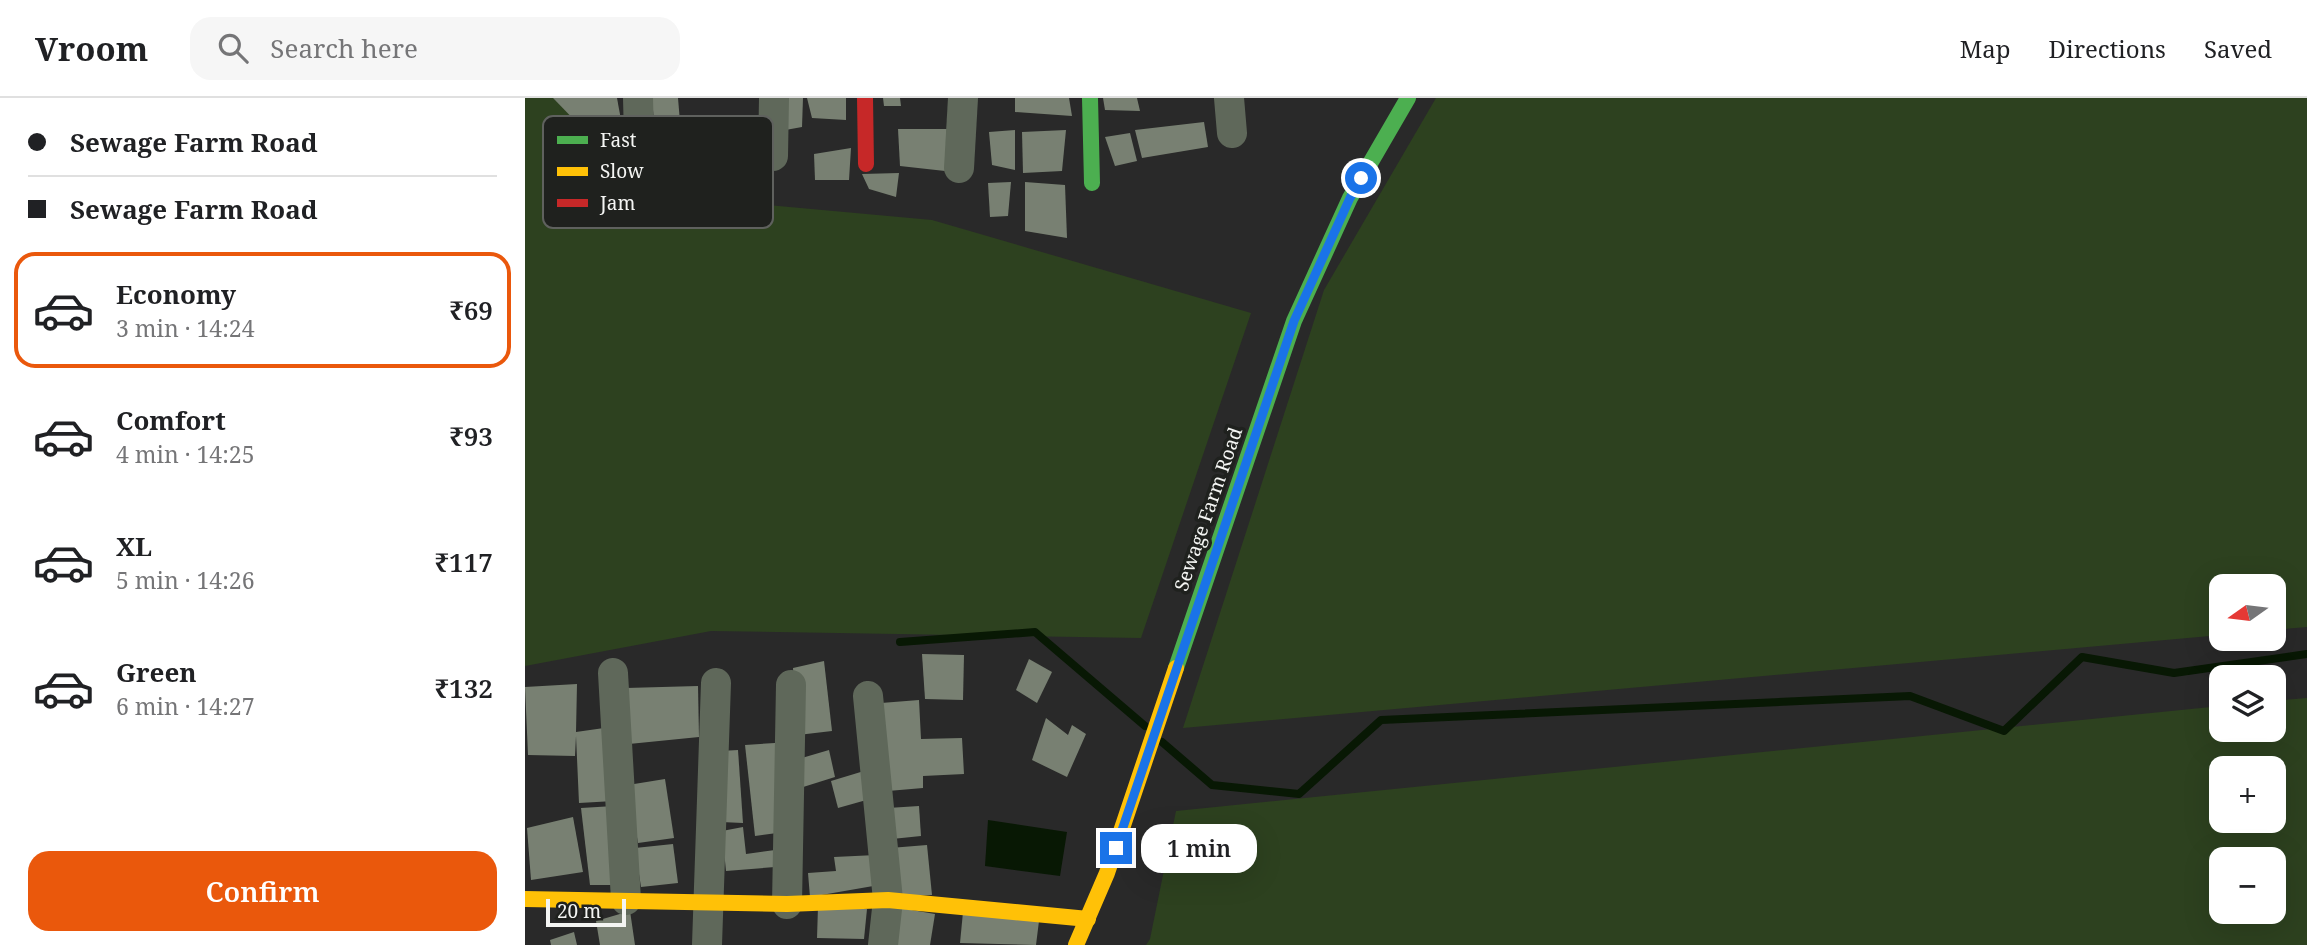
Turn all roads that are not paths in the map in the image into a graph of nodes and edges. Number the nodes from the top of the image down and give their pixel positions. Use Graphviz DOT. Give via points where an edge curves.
graph roads {
  1 [pos="638,98"];
  2 [pos="774,98"];
  3 [pos="865,98"];
  4 [pos="963,98"];
  5 [pos="1090,98"];
  6 [pos="1229,98"];
  7 [pos="1408,98"];
  8 [pos="638,116"];
  9 [pos="1232,133"];
  10 [pos="773,156"];
  11 [pos="866,164"];
  12 [pos="959,168"];
  13 [pos="1092,183"];
  14 [pos="613,673"];
  15 [pos="716,683"];
  16 [pos="791,685"];
  17 [pos="868,695"];
  18 [pos="525,899"];
  19 [pos="626,900"];
  20 [pos="708,901"];
  21 [pos="887,901"];
  22 [pos="787,904"];
  23 [pos="1088,919"];
  24 [pos="707,945"];
  25 [pos="883,945"];
  26 [pos="1076,945"];
  1 -- 8 [label="street"];
  2 -- 10 [label="street"];
  3 -- 11 [label="main road"];
  4 -- 12 [label="street"];
  5 -- 13 [label="main road"];
  6 -- 9 [label="street"];
  7 -- 23 [label="main road, Sewage Farm Road" via="1350,198 1294,321 1108,873"];
  14 -- 19 [label="street"];
  15 -- 20 [label="street"];
  16 -- 22 [label="street"];
  17 -- 21 [label="street"];
  18 -- 19 [label="main road"];
  19 -- 20 [label="main road"];
  20 -- 22 [label="main road"];
  20 -- 24 [label="street"];
  21 -- 22 [label="main road"];
  21 -- 23 [label="main road"];
  21 -- 25 [label="street"];
  23 -- 26 [label="main road, Sewage Farm Road"];
}
